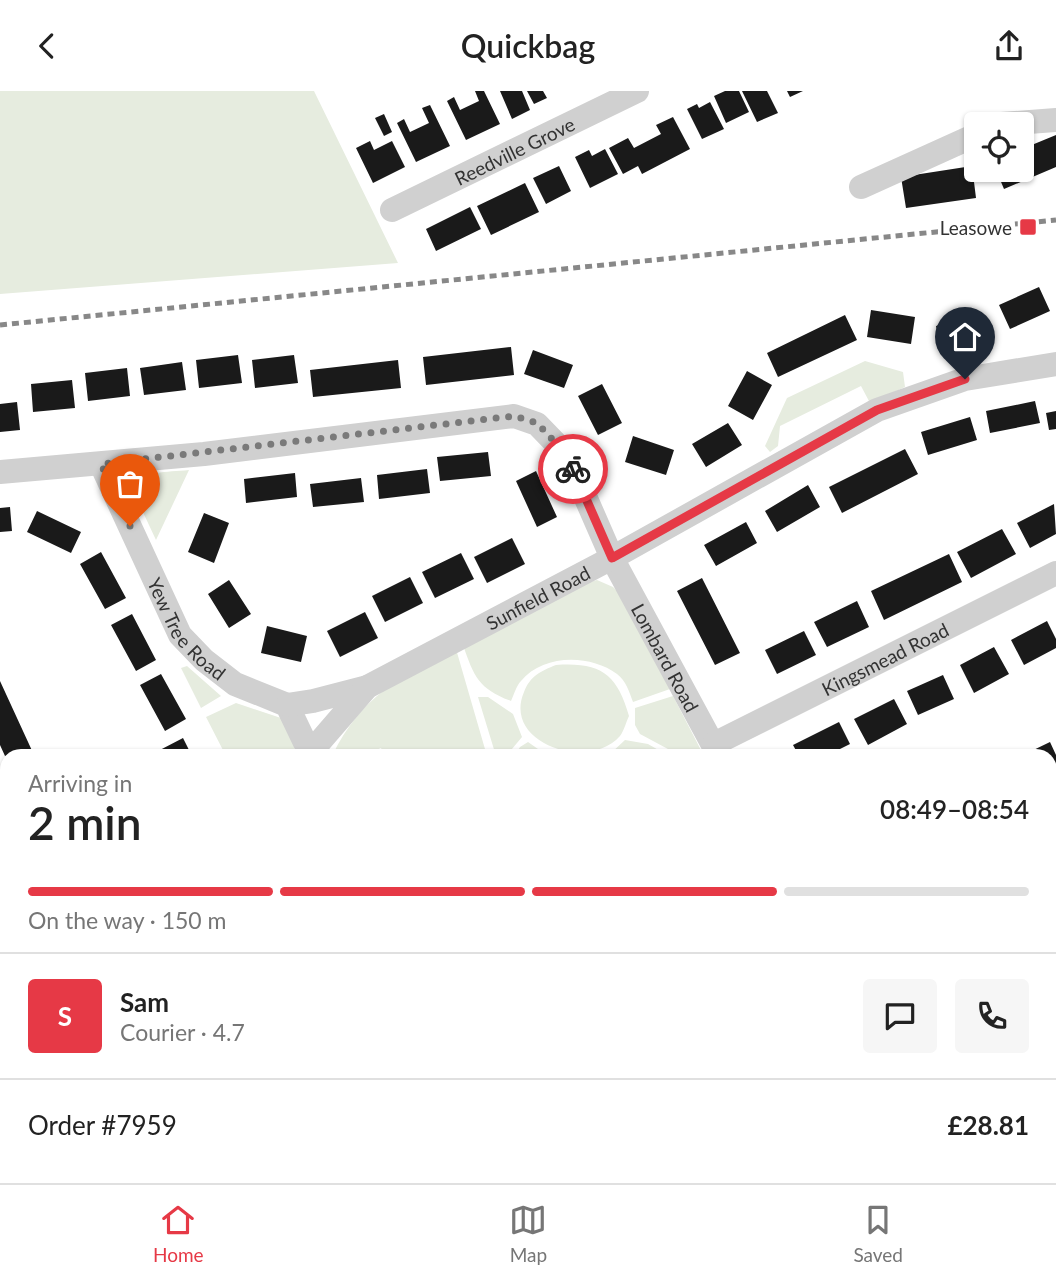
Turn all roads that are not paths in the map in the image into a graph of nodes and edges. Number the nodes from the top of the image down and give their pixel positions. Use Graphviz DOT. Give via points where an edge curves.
graph roads {
  1 [pos="637,91"];
  2 [pos="1056,120"];
  3 [pos="1034,122"];
  4 [pos="964,140"];
  5 [pos="861,187"];
  6 [pos="392,210"];
  7 [pos="1056,365"];
  8 [pos="101,464"];
  9 [pos="0,472"];
  10 [pos="612,558"];
  11 [pos="1056,573"];
  12 [pos="367,687"];
  13 [pos="287,705"];
  14 [pos="307,749"];
  15 [pos="315,749"];
  16 [pos="715,749"];
  17 [pos="718,749"];
  1 -- 6 [label="street, Reedville Grove"];
  2 -- 3 [label="street"];
  4 -- 5 [label="street"];
  7 -- 10 [label="street, Sunfield Road" via="965,379 877,410"];
  8 -- 9 [label="street, Lombard Road"];
  8 -- 10 [label="street, Lombard Road" via="514,416 537,423 567,455"];
  8 -- 13 [label="street, Yew Tree Road" via="180,635 235,684"];
  10 -- 12 [label="street, Sunfield Road"];
  10 -- 16 [label="street, Lombard Road"];
  11 -- 17 [label="street, Kingsmead Road"];
  12 -- 13 [label="street"];
  12 -- 15 [label="street, Sunfield Road"];
  13 -- 14 [label="street"];
}
